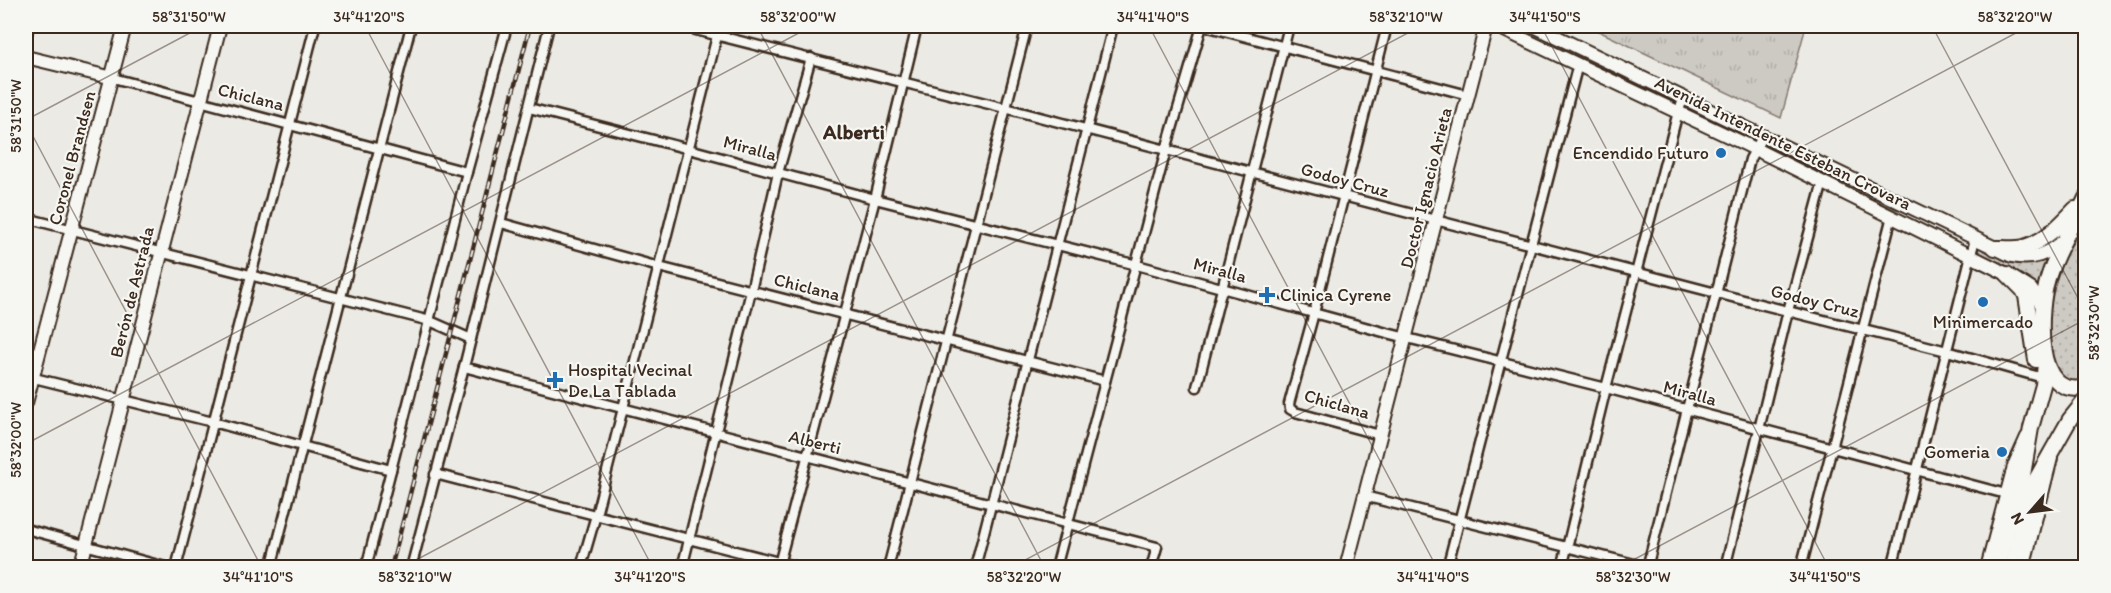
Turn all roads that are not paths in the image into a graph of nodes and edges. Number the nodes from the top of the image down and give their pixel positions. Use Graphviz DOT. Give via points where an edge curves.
graph roads {
  1 [pos="29,26"];
  2 [pos="125,26"];
  3 [pos="220,26"];
  4 [pos="315,26"];
  5 [pos="411,26"];
  6 [pos="507,26"];
  7 [pos="549,26"];
  8 [pos="680,26"];
  9 [pos="918,26"];
  10 [pos="1026,26"];
  11 [pos="1113,26"];
  12 [pos="1204,26"];
  13 [pos="1289,26"];
  14 [pos="1387,26"];
  15 [pos="1486,26"];
  16 [pos="1496,26"];
  17 [pos="1534,26"];
  18 [pos="717,36"];
  19 [pos="26,37"];
  20 [pos="1284,47"];
  21 [pos="26,57"];
  22 [pos="811,58"];
  23 [pos="1578,64"];
  24 [pos="1375,71"];
  25 [pos="112,78"];
  26 [pos="903,82"];
  27 [pos="1468,95"];
  28 [pos="1684,98"];
  29 [pos="200,102"];
  30 [pos="529,108"];
  31 [pos="1005,108"];
  32 [pos="1678,112"];
  33 [pos="289,125"];
  34 [pos="1087,129"];
  35 [pos="1762,135"];
  36 [pos="378,148"];
  37 [pos="1754,148"];
  38 [pos="689,149"];
  39 [pos="1166,150"];
  40 [pos="467,172"];
  41 [pos="778,173"];
  42 [pos="1253,173"];
  43 [pos="1823,182"];
  44 [pos="1344,196"];
  45 [pos="2085,198"];
  46 [pos="875,199"];
  47 [pos="1892,216"];
  48 [pos="26,218"];
  49 [pos="1436,220"];
  50 [pos="501,224"];
  51 [pos="976,224"];
  52 [pos="2073,227"];
  53 [pos="71,230"];
  54 [pos="1976,239"];
  55 [pos="1057,244"];
  56 [pos="1530,245"];
  57 [pos="1995,248"];
  58 [pos="160,253"];
  59 [pos="1972,257"];
  60 [pos="1137,265"];
  61 [pos="659,267"];
  62 [pos="1636,272"];
  63 [pos="2007,274"];
  64 [pos="251,276"];
  65 [pos="1222,288"];
  66 [pos="751,291"];
  67 [pos="1716,293"];
  68 [pos="340,299"];
  69 [pos="2043,307"];
  70 [pos="1788,311"];
  71 [pos="1314,313"];
  72 [pos="845,315"];
  73 [pos="430,321"];
  74 [pos="1862,329"];
  75 [pos="1407,338"];
  76 [pos="471,339"];
  77 [pos="947,341"];
  78 [pos="1947,351"];
  79 [pos="1499,361"];
  80 [pos="1027,362"];
  81 [pos="2045,363"];
  82 [pos="464,367"];
  83 [pos="2036,376"];
  84 [pos="29,377"];
  85 [pos="1105,381"];
  86 [pos="1197,387"];
  87 [pos="2085,387"];
  88 [pos="1606,388"];
  89 [pos="2085,399"];
  90 [pos="124,401"];
  91 [pos="26,403"];
  92 [pos="623,408"];
  93 [pos="1688,410"];
  94 [pos="213,422"];
  95 [pos="2032,424"];
  96 [pos="1759,429"];
  97 [pos="715,433"];
  98 [pos="1380,435"];
  99 [pos="302,445"];
  100 [pos="2054,446"];
  101 [pos="1832,447"];
  102 [pos="807,457"];
  103 [pos="391,470"];
  104 [pos="1916,470"];
  105 [pos="435,474"];
  106 [pos="910,483"];
  107 [pos="2006,494"];
  108 [pos="1364,496"];
  109 [pos="991,504"];
  110 [pos="596,515"];
  111 [pos="1459,519"];
  112 [pos="1068,524"];
  113 [pos="26,529"];
  114 [pos="688,540"];
  115 [pos="86,545"];
  116 [pos="1568,546"];
  117 [pos="583,560"];
  118 [pos="779,565"];
  119 [pos="80,567"];
  120 [pos="169,567"];
  121 [pos="176,567"];
  122 [pos="271,567"];
  123 [pos="366,567"];
  124 [pos="411,567"];
  125 [pos="682,567"];
  126 [pos="802,567"];
  127 [pos="888,567"];
  128 [pos="975,567"];
  129 [pos="1056,567"];
  130 [pos="1151,567"];
  131 [pos="1346,567"];
  132 [pos="1447,567"];
  133 [pos="1562,567"];
  134 [pos="1648,567"];
  135 [pos="1725,567"];
  136 [pos="1802,567"];
  137 [pos="1892,567"];
  138 [pos="1987,567"];
  139 [pos="1998,567"];
  140 [pos="2012,567"];
  141 [pos="2023,567"];
  1 -- 19 [label="street"];
  2 -- 25 [label="street, Coronel Brandsen"];
  3 -- 29 [label="street, Berón de Astrada"];
  4 -- 33 [label="street"];
  5 -- 36 [label="street"];
  6 -- 40 [label="street"];
  7 -- 30 [label="street"];
  8 -- 18 [label="street, Godoy Cruz"];
  9 -- 26 [label="street"];
  10 -- 31 [label="street"];
  11 -- 34 [label="street"];
  12 -- 20 [label="street"];
  12 -- 39 [label="street"];
  13 -- 20 [label="street"];
  14 -- 24 [label="street"];
  15 -- 27 [label="street, Doctor Ignacio Arieta"];
  16 -- 23 [label="street, Avenida Intendente Esteban Crovara"];
  17 -- 28 [label="street, Avenida Intendente Esteban Crovara"];
  18 -- 22 [label="street, Godoy Cruz"];
  18 -- 38 [label="street"];
  20 -- 24 [label="street"];
  20 -- 42 [label="street"];
  21 -- 25 [label="street, Chiclana"];
  22 -- 26 [label="street, Godoy Cruz"];
  22 -- 41 [label="street"];
  23 -- 32 [label="street, Avenida Intendente Esteban Crovara"];
  23 -- 56 [label="street"];
  24 -- 27 [label="street"];
  24 -- 44 [label="street"];
  25 -- 29 [label="street, Chiclana"];
  25 -- 53 [label="street, Coronel Brandsen"];
  26 -- 31 [label="street, Godoy Cruz"];
  26 -- 46 [label="street"];
  27 -- 49 [label="street, Doctor Ignacio Arieta"];
  28 -- 32 [label="street"];
  28 -- 35 [label="street, Avenida Intendente Esteban Crovara"];
  29 -- 33 [label="street, Chiclana"];
  29 -- 58 [label="street, Berón de Astrada"];
  30 -- 38 [label="street, Miralla"];
  30 -- 50 [label="street"];
  31 -- 34 [label="street, Godoy Cruz"];
  31 -- 51 [label="street"];
  32 -- 37 [label="street, Avenida Intendente Esteban Crovara"];
  32 -- 62 [label="street"];
  33 -- 36 [label="street, Chiclana"];
  33 -- 64 [label="street"];
  34 -- 39 [label="street, Godoy Cruz"];
  34 -- 55 [label="street"];
  35 -- 37 [label="street"];
  35 -- 54 [label="street, Avenida Intendente Esteban Crovara"];
  36 -- 40 [label="street, Chiclana"];
  36 -- 68 [label="street"];
  37 -- 43 [label="street, Avenida Intendente Esteban Crovara"];
  37 -- 67 [label="street"];
  38 -- 41 [label="street, Miralla"];
  38 -- 61 [label="street"];
  39 -- 42 [label="street, Godoy Cruz"];
  39 -- 60 [label="street"];
  40 -- 73 [label="street"];
  41 -- 46 [label="street, Miralla"];
  41 -- 66 [label="street"];
  42 -- 44 [label="street, Godoy Cruz"];
  42 -- 65 [label="street"];
  43 -- 47 [label="street, Avenida Intendente Esteban Crovara"];
  43 -- 70 [label="street"];
  44 -- 49 [label="street, Godoy Cruz"];
  44 -- 71 [label="street"];
  45 -- 52 [label="main road"];
  46 -- 51 [label="street, Miralla"];
  46 -- 72 [label="street"];
  47 -- 59 [label="street, Avenida Intendente Esteban Crovara"];
  47 -- 74 [label="street"];
  48 -- 53 [label="street"];
  49 -- 56 [label="street, Godoy Cruz"];
  49 -- 75 [label="street, Doctor Ignacio Arieta"];
  50 -- 61 [label="street, Chiclana"];
  50 -- 76 [label="street"];
  51 -- 55 [label="street, Miralla"];
  51 -- 77 [label="street"];
  52 -- 57 [label="main road" via="2024,247"];
  52 -- 57 [label="street, Avenida Intendente Esteban Crovara" via="2048,251 2029,259"];
  52 -- 69 [label="main road" via="2048,280"];
  53 -- 58 [label="street"];
  53 -- 84 [label="street, Coronel Brandsen"];
  54 -- 57 [label="street, Avenida Intendente Esteban Crovara"];
  54 -- 59 [label="street"];
  55 -- 60 [label="street, Miralla"];
  55 -- 80 [label="street"];
  56 -- 62 [label="street, Godoy Cruz"];
  56 -- 79 [label="street"];
  58 -- 64 [label="street"];
  58 -- 90 [label="street, Berón de Astrada"];
  59 -- 63 [label="street, Avenida Intendente Esteban Crovara"];
  59 -- 78 [label="street"];
  60 -- 65 [label="street, Miralla"];
  60 -- 85 [label="street"];
  61 -- 66 [label="street, Chiclana"];
  61 -- 92 [label="street"];
  62 -- 67 [label="street, Godoy Cruz"];
  62 -- 88 [label="street"];
  63 -- 69 [label="street, Avenida Intendente Esteban Crovara" via="2031,289"];
  63 -- 83 [label="main road" via="2026,296"];
  64 -- 68 [label="street"];
  64 -- 94 [label="street"];
  65 -- 71 [label="street, Miralla"];
  65 -- 86 [label="street"];
  66 -- 72 [label="street, Chiclana"];
  66 -- 97 [label="street"];
  67 -- 70 [label="street, Godoy Cruz"];
  67 -- 93 [label="street"];
  68 -- 73 [label="street"];
  68 -- 99 [label="street"];
  69 -- 81 [label="main road"];
  70 -- 74 [label="street, Godoy Cruz"];
  70 -- 96 [label="street"];
  71 -- 75 [label="street, Miralla"];
  71 -- 98 [label="street, Chiclana" via="1290,409"];
  72 -- 77 [label="street, Chiclana"];
  72 -- 102 [label="street"];
  73 -- 76 [label="street"];
  73 -- 103 [label="street"];
  74 -- 78 [label="street, Godoy Cruz"];
  74 -- 101 [label="street"];
  75 -- 79 [label="street, Miralla"];
  75 -- 98 [label="street, Doctor Ignacio Arieta"];
  76 -- 82 [label="street"];
  77 -- 80 [label="street, Chiclana"];
  77 -- 106 [label="street"];
  78 -- 83 [label="street, Godoy Cruz"];
  78 -- 104 [label="street"];
  79 -- 88 [label="street, Miralla"];
  79 -- 111 [label="street"];
  80 -- 85 [label="street, Chiclana"];
  80 -- 109 [label="street"];
  81 -- 87 [label="main road" via="2063,387"];
  81 -- 95 [label="main road"];
  82 -- 92 [label="street, Alberti"];
  82 -- 105 [label="street"];
  83 -- 95 [label="main road"];
  84 -- 90 [label="street"];
  84 -- 91 [label="street, Coronel Brandsen"];
  85 -- 112 [label="street"];
  88 -- 93 [label="street, Miralla"];
  88 -- 116 [label="street"];
  89 -- 100 [label="main road"];
  90 -- 94 [label="street"];
  90 -- 115 [label="street, Berón de Astrada"];
  92 -- 97 [label="street, Alberti"];
  92 -- 110 [label="street"];
  93 -- 96 [label="street, Miralla"];
  93 -- 134 [label="street"];
  94 -- 99 [label="street"];
  94 -- 121 [label="street"];
  95 -- 107 [label="street"];
  95 -- 139 [label="main road" via="2023,475"];
  96 -- 101 [label="street, Miralla"];
  96 -- 135 [label="street"];
  97 -- 102 [label="street, Alberti"];
  97 -- 114 [label="street"];
  98 -- 108 [label="street, Doctor Ignacio Arieta"];
  99 -- 103 [label="street"];
  99 -- 122 [label="street"];
  100 -- 140 [label="main road" via="2035,481"];
  100 -- 141 [label="street"];
  101 -- 104 [label="street, Miralla"];
  101 -- 136 [label="street"];
  102 -- 106 [label="street, Alberti"];
  102 -- 118 [label="street"];
  103 -- 123 [label="street"];
  104 -- 107 [label="street, Miralla"];
  104 -- 137 [label="street"];
  105 -- 110 [label="street"];
  105 -- 124 [label="street"];
  106 -- 109 [label="street, Alberti"];
  106 -- 127 [label="street"];
  107 -- 138 [label="street"];
  108 -- 111 [label="street"];
  108 -- 131 [label="street, Doctor Ignacio Arieta"];
  109 -- 112 [label="street, Alberti"];
  109 -- 128 [label="street"];
  110 -- 114 [label="street"];
  110 -- 117 [label="street"];
  111 -- 116 [label="street"];
  111 -- 132 [label="street"];
  112 -- 129 [label="street"];
  112 -- 130 [label="street, Alberti" via="1157,547"];
  113 -- 115 [label="street"];
  114 -- 118 [label="street"];
  114 -- 125 [label="street"];
  115 -- 119 [label="street, Berón de Astrada"];
  115 -- 120 [label="street"];
  116 -- 133 [label="street"];
  116 -- 134 [label="street"];
  118 -- 126 [label="street"];
}
